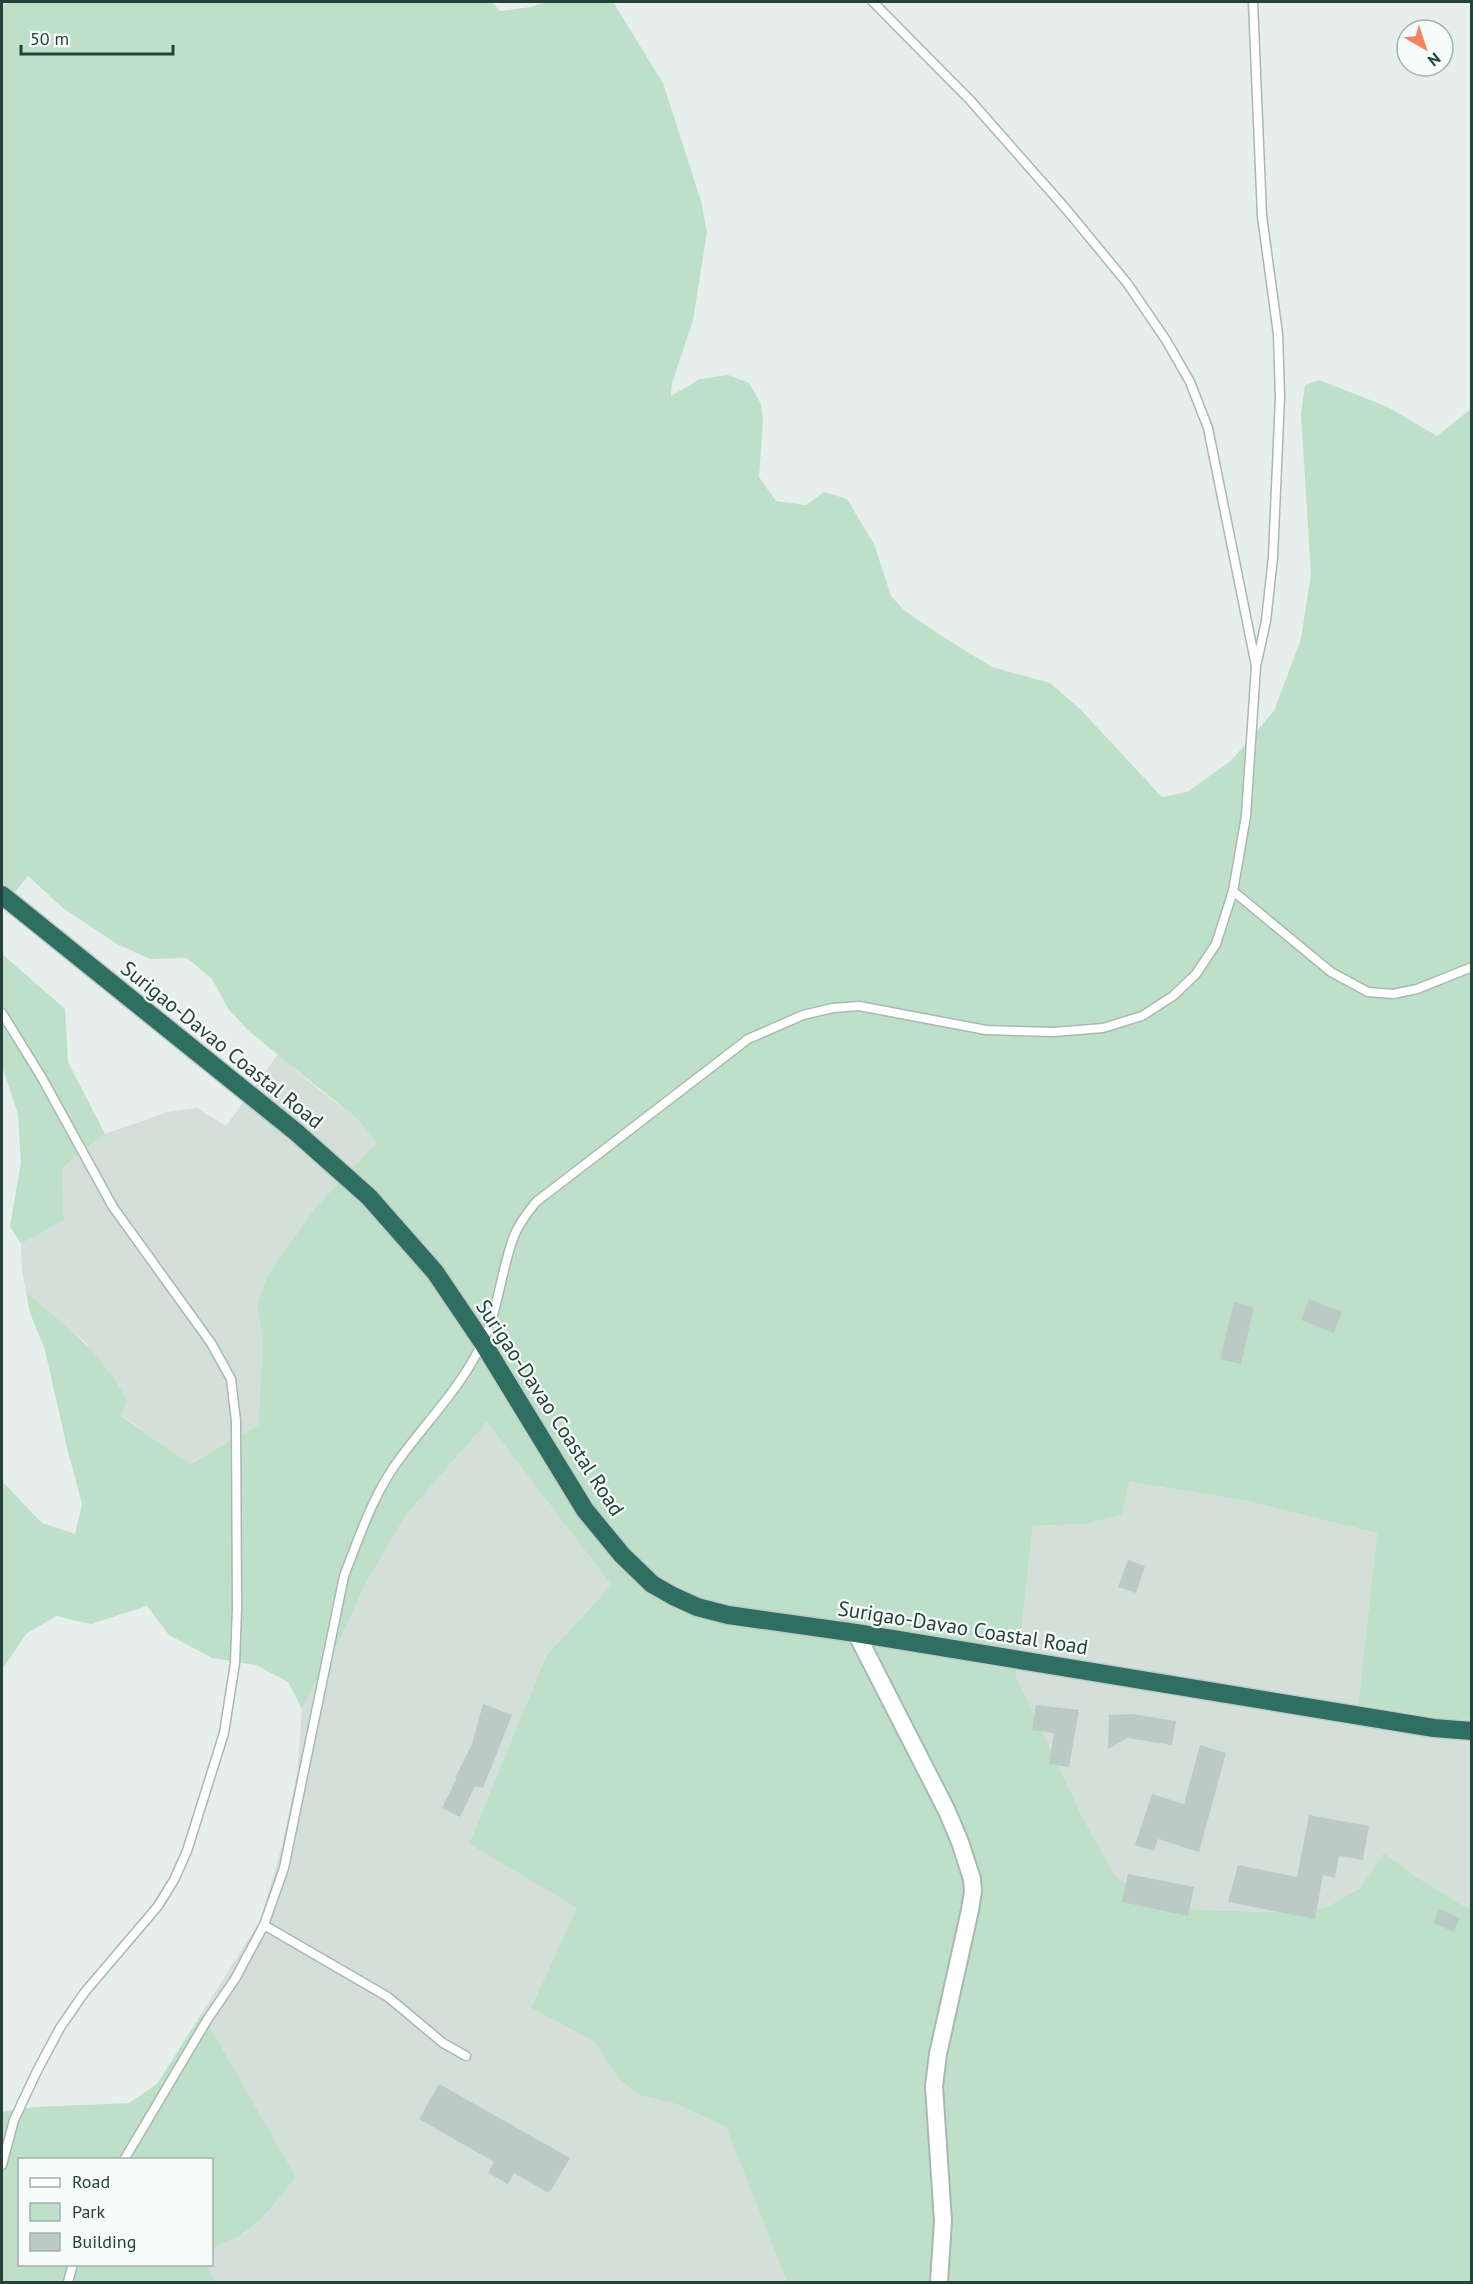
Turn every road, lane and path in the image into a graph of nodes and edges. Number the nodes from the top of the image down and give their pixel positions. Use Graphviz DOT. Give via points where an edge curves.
graph roads {
  1 [pos="873,2"];
  2 [pos="1253,2"];
  3 [pos="1256,666"];
  4 [pos="1233,891"];
  5 [pos="2,895"];
  6 [pos="1472,967"];
  7 [pos="2,1013"];
  8 [pos="483,1343"];
  9 [pos="856,1633"];
  10 [pos="1472,1731"];
  11 [pos="264,1925"];
  12 [pos="466,2056"];
  13 [pos="125,2158"];
  14 [pos="2,2165"];
  15 [pos="73,2266"];
  16 [pos="68,2283"];
  17 [pos="939,2283"];
  1 -- 3 [label="lane" via="970,100 1066,209 1127,283 1166,340 1208,429"];
  2 -- 3 [label="lane" via="1262,216 1278,334 1280,397 1273,557"];
  3 -- 4 [label="lane" via="1246,816"];
  4 -- 6 [label="lane" via="1331,972 1368,992 1393,994 1417,989"];
  4 -- 8 [label="lane" via="1216,944 1196,974 1173,996 1142,1016 1103,1028 1054,1032 986,1030 860,1006 803,1015 748,1039 537,1202 514,1236 494,1317"];
  5 -- 8 [label="highway, Surigao-Davao Coastal Road" via="296,1132 369,1197 435,1272"];
  7 -- 14 [label="lane" via="113,1207 211,1343 231,1379 236,1421 237,1608 236,1663 224,1733 187,1851 158,1906 84,1993 60,2028 14,2120"];
  8 -- 9 [label="highway, Surigao-Davao Coastal Road" via="585,1510 652,1584 697,1607 728,1615"];
  8 -- 11 [label="lane" via="445,1403 400,1458 364,1524 344,1576 284,1868"];
  9 -- 10 [label="highway, Surigao-Davao Coastal Road" via="1434,1728"];
  9 -- 17 [label="street" via="947,1811 972,1879 970,1910 934,2086 943,2221"];
  11 -- 12 [label="lane" via="388,1997 443,2043"];
  11 -- 13 [label="lane"];
  15 -- 16 [label="lane"];
}
